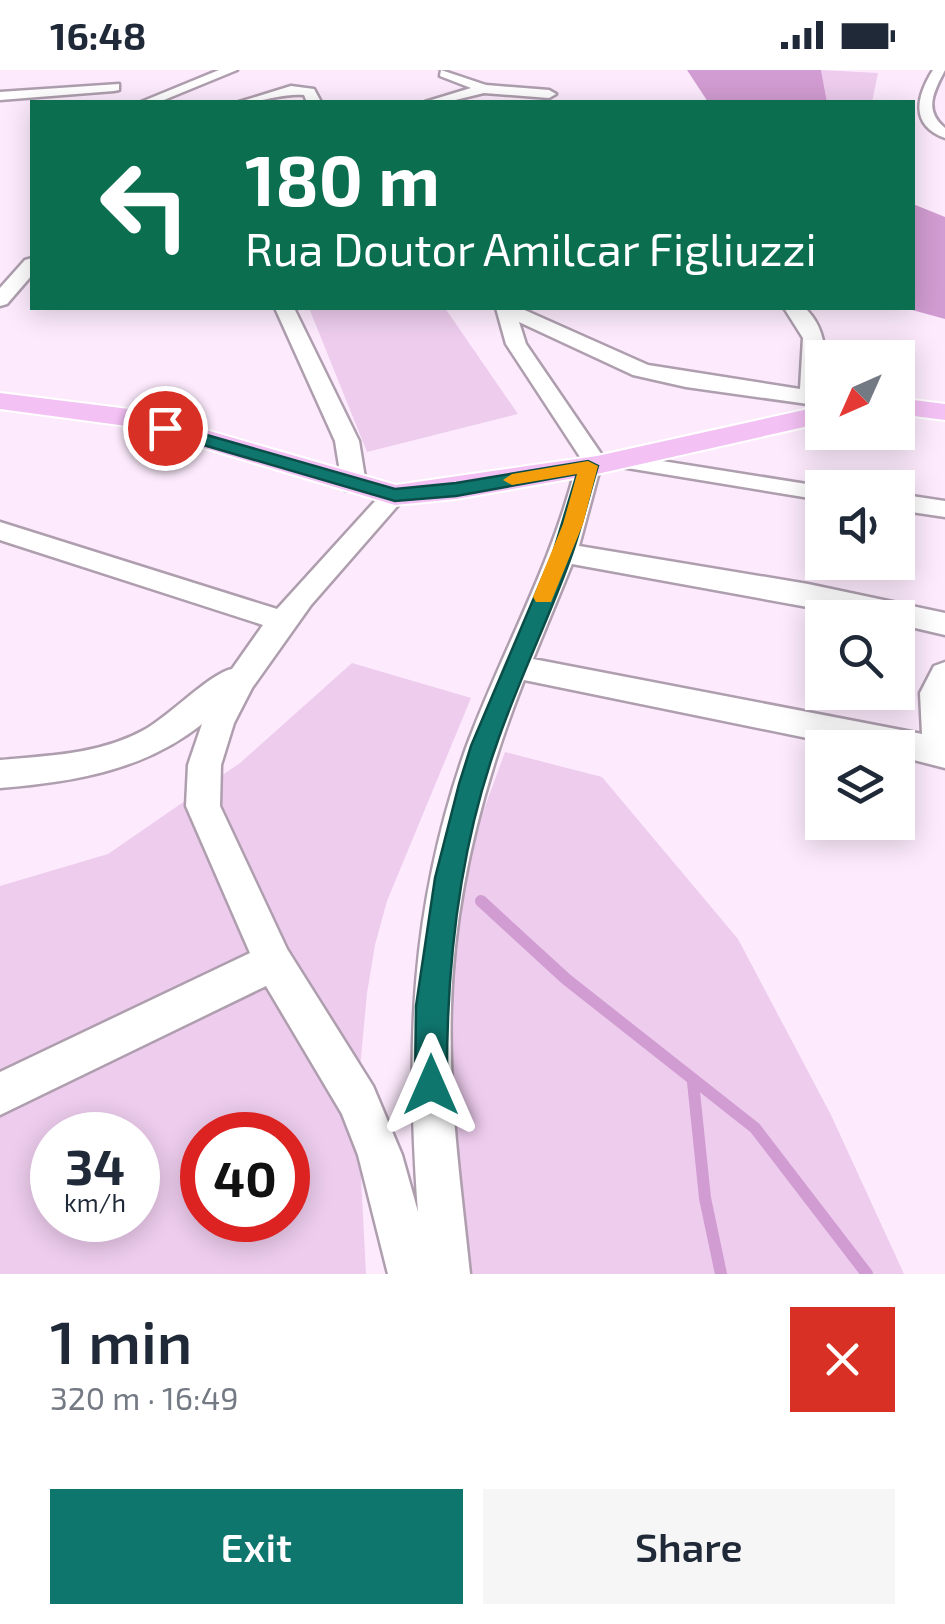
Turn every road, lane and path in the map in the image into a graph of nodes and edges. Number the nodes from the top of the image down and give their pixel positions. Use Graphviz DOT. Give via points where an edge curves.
graph roads {
  1 [pos="116,70"];
  2 [pos="231,70"];
  3 [pos="544,70"];
  4 [pos="938,70"];
  5 [pos="444,73"];
  6 [pos="114,86"];
  7 [pos="484,89"];
  8 [pos="550,92"];
  9 [pos="0,96"];
  10 [pos="110,100"];
  11 [pos="153,100"];
  12 [pos="254,100"];
  13 [pos="313,100"];
  14 [pos="440,100"];
  15 [pos="915,129"];
  16 [pos="942,130"];
  17 [pos="30,266"];
  18 [pos="0,302"];
  19 [pos="30,302"];
  20 [pos="285,310"];
  21 [pos="797,310"];
  22 [pos="507,318"];
  23 [pos="815,340"];
  24 [pos="805,401"];
  25 [pos="0,402"];
  26 [pos="805,408"];
  27 [pos="915,408"];
  28 [pos="945,412"];
  29 [pos="601,464"];
  30 [pos="354,484"];
  31 [pos="805,490"];
  32 [pos="395,495"];
  33 [pos="915,505"];
  34 [pos="945,509"];
  35 [pos="0,532"];
  36 [pos="563,553"];
  37 [pos="945,624"];
  38 [pos="276,629"];
  39 [pos="516,666"];
  40 [pos="945,674"];
  41 [pos="944,752"];
  42 [pos="0,774"];
  43 [pos="272,962"];
  44 [pos="0,1094"];
  45 [pos="412,1274"];
  46 [pos="446,1274"];
  1 -- 6 [label="street"];
  2 -- 11 [label="street"];
  3 -- 8 [label="street"];
  4 -- 16 [label="street" via="922,103 927,121"];
  5 -- 7 [label="street"];
  6 -- 9 [label="street"];
  6 -- 10 [label="street"];
  7 -- 8 [label="street"];
  7 -- 14 [label="street"];
  12 -- 13 [label="street" via="298,89"];
  15 -- 16 [label="street"];
  17 -- 18 [label="street"];
  18 -- 19 [label="street"];
  20 -- 30 [label="street" via="347,442"];
  21 -- 23 [label="street"];
  22 -- 24 [label="street" via="642,370"];
  22 -- 29 [label="street"];
  25 -- 30 [label="main road" via="137,420"];
  26 -- 29 [label="main road"];
  27 -- 28 [label="main road"];
  29 -- 31 [label="street"];
  29 -- 32 [label="main road"];
  29 -- 36 [label="street"];
  30 -- 32 [label="main road"];
  32 -- 38 [label="street"];
  33 -- 34 [label="street"];
  35 -- 38 [label="street"];
  36 -- 37 [label="street"];
  36 -- 39 [label="street"];
  38 -- 42 [label="street" via="192,715 148,744 70,770"];
  38 -- 43 [label="street" via="221,715 200,780 203,806"];
  39 -- 41 [label="street"];
  39 -- 46 [label="street" via="472,784 449,878 431,1006"];
  40 -- 41 [label="street" via="932,705"];
  43 -- 44 [label="street"];
  43 -- 45 [label="street" via="358,1101"];
}
